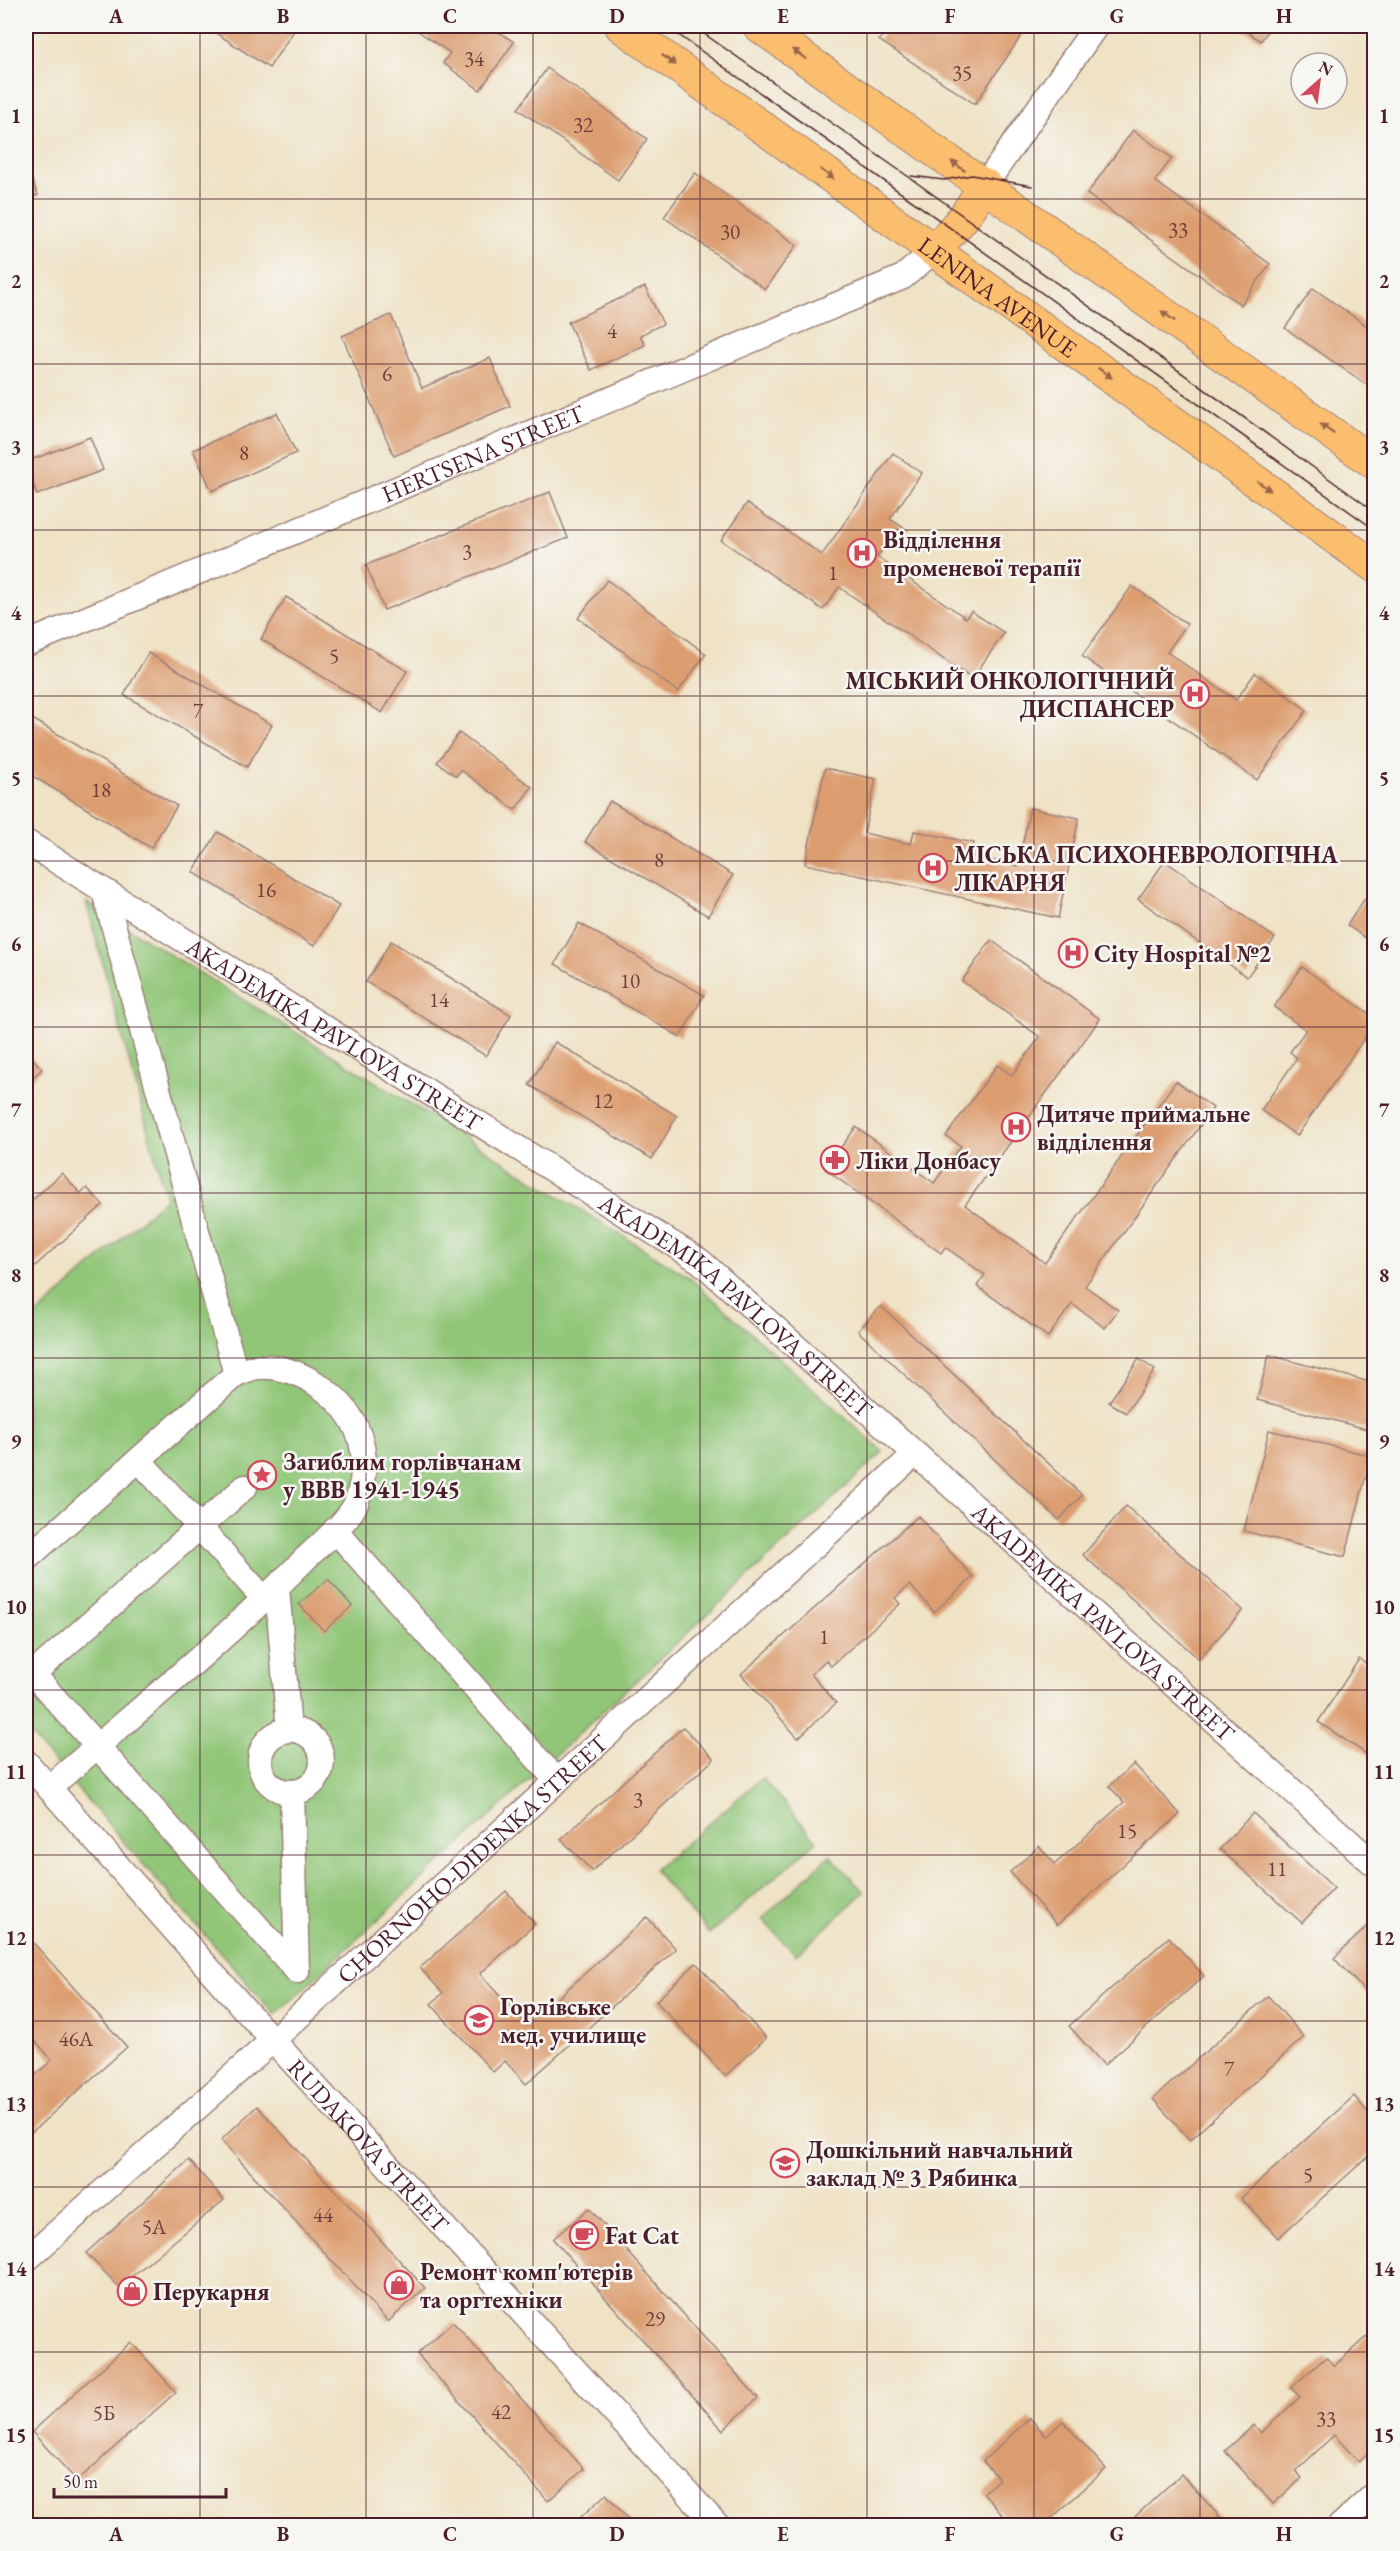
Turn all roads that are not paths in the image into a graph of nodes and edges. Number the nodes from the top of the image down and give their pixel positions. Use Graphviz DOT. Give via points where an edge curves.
graph roads {
  1 [pos="621,26"];
  2 [pos="759,26"];
  3 [pos="1096,26"];
  4 [pos="986,185"];
  5 [pos="934,251"];
  6 [pos="1374,464"];
  7 [pos="1374,566"];
  8 [pos="26,644"];
  9 [pos="26,842"];
  10 [pos="104,891"];
  11 [pos="236,1374"];
  12 [pos="915,1454"];
  13 [pos="139,1460"];
  14 [pos="244,1487"];
  15 [pos="200,1527"];
  16 [pos="335,1530"];
  17 [pos="26,1559"];
  18 [pos="271,1594"];
  19 [pos="29,1670"];
  20 [pos="289,1730"];
  21 [pos="97,1746"];
  22 [pos="26,1762"];
  23 [pos="556,1781"];
  24 [pos="49,1788"];
  25 [pos="292,1792"];
  26 [pos="1374,1864"];
  27 [pos="273,2040"];
  28 [pos="26,2260"];
  29 [pos="1374,2495"];
  30 [pos="718,2526"];
  31 [pos="1340,2526"];
  1 -- 5 [label="main road, LENINA AVENUE, one-way"];
  4 -- 2 [label="main road, one-way"];
  3 -- 4 [label="street"];
  4 -- 5 [label="main road"];
  6 -- 4 [label="main road, one-way"];
  5 -- 7 [label="main road, LENINA AVENUE, one-way"];
  5 -- 8 [label="street, HERTSENA STREET" via="903,277"];
  9 -- 10 [label="street, AKADEMIKA PAVLOVA STREET"];
  10 -- 11 [label="street"];
  10 -- 12 [label="street, AKADEMIKA PAVLOVA STREET" via="700,1261"];
  11 -- 13 [label="street"];
  11 -- 16 [label="street" via="257,1367 282,1369 310,1379 349,1411 360,1434 365,1459 356,1506"];
  12 -- 23 [label="street, CHORNOHO-DIDENKA STREET"];
  12 -- 26 [label="street, AKADEMIKA PAVLOVA STREET"];
  13 -- 15 [label="street"];
  13 -- 17 [label="street"];
  14 -- 15 [label="street"];
  15 -- 18 [label="street"];
  15 -- 19 [label="street"];
  16 -- 18 [label="street"];
  16 -- 23 [label="street"];
  18 -- 20 [label="street"];
  18 -- 21 [label="street"];
  19 -- 21 [label="street"];
  20 -- 25 [label="street" via="269,1739 261,1756 267,1779 277,1788"];
  20 -- 25 [label="street" via="310,1736 322,1759 315,1781"];
  21 -- 24 [label="street"];
  21 -- 25 [label="street" via="297,1971"];
  22 -- 24 [label="street, RUDAKOVA STREET"];
  23 -- 27 [label="street, CHORNOHO-DIDENKA STREET"];
  24 -- 27 [label="street, RUDAKOVA STREET"];
  27 -- 28 [label="street, CHORNOHO-DIDENKA STREET"];
  27 -- 30 [label="street, RUDAKOVA STREET"];
  29 -- 31 [label="street"];
}
